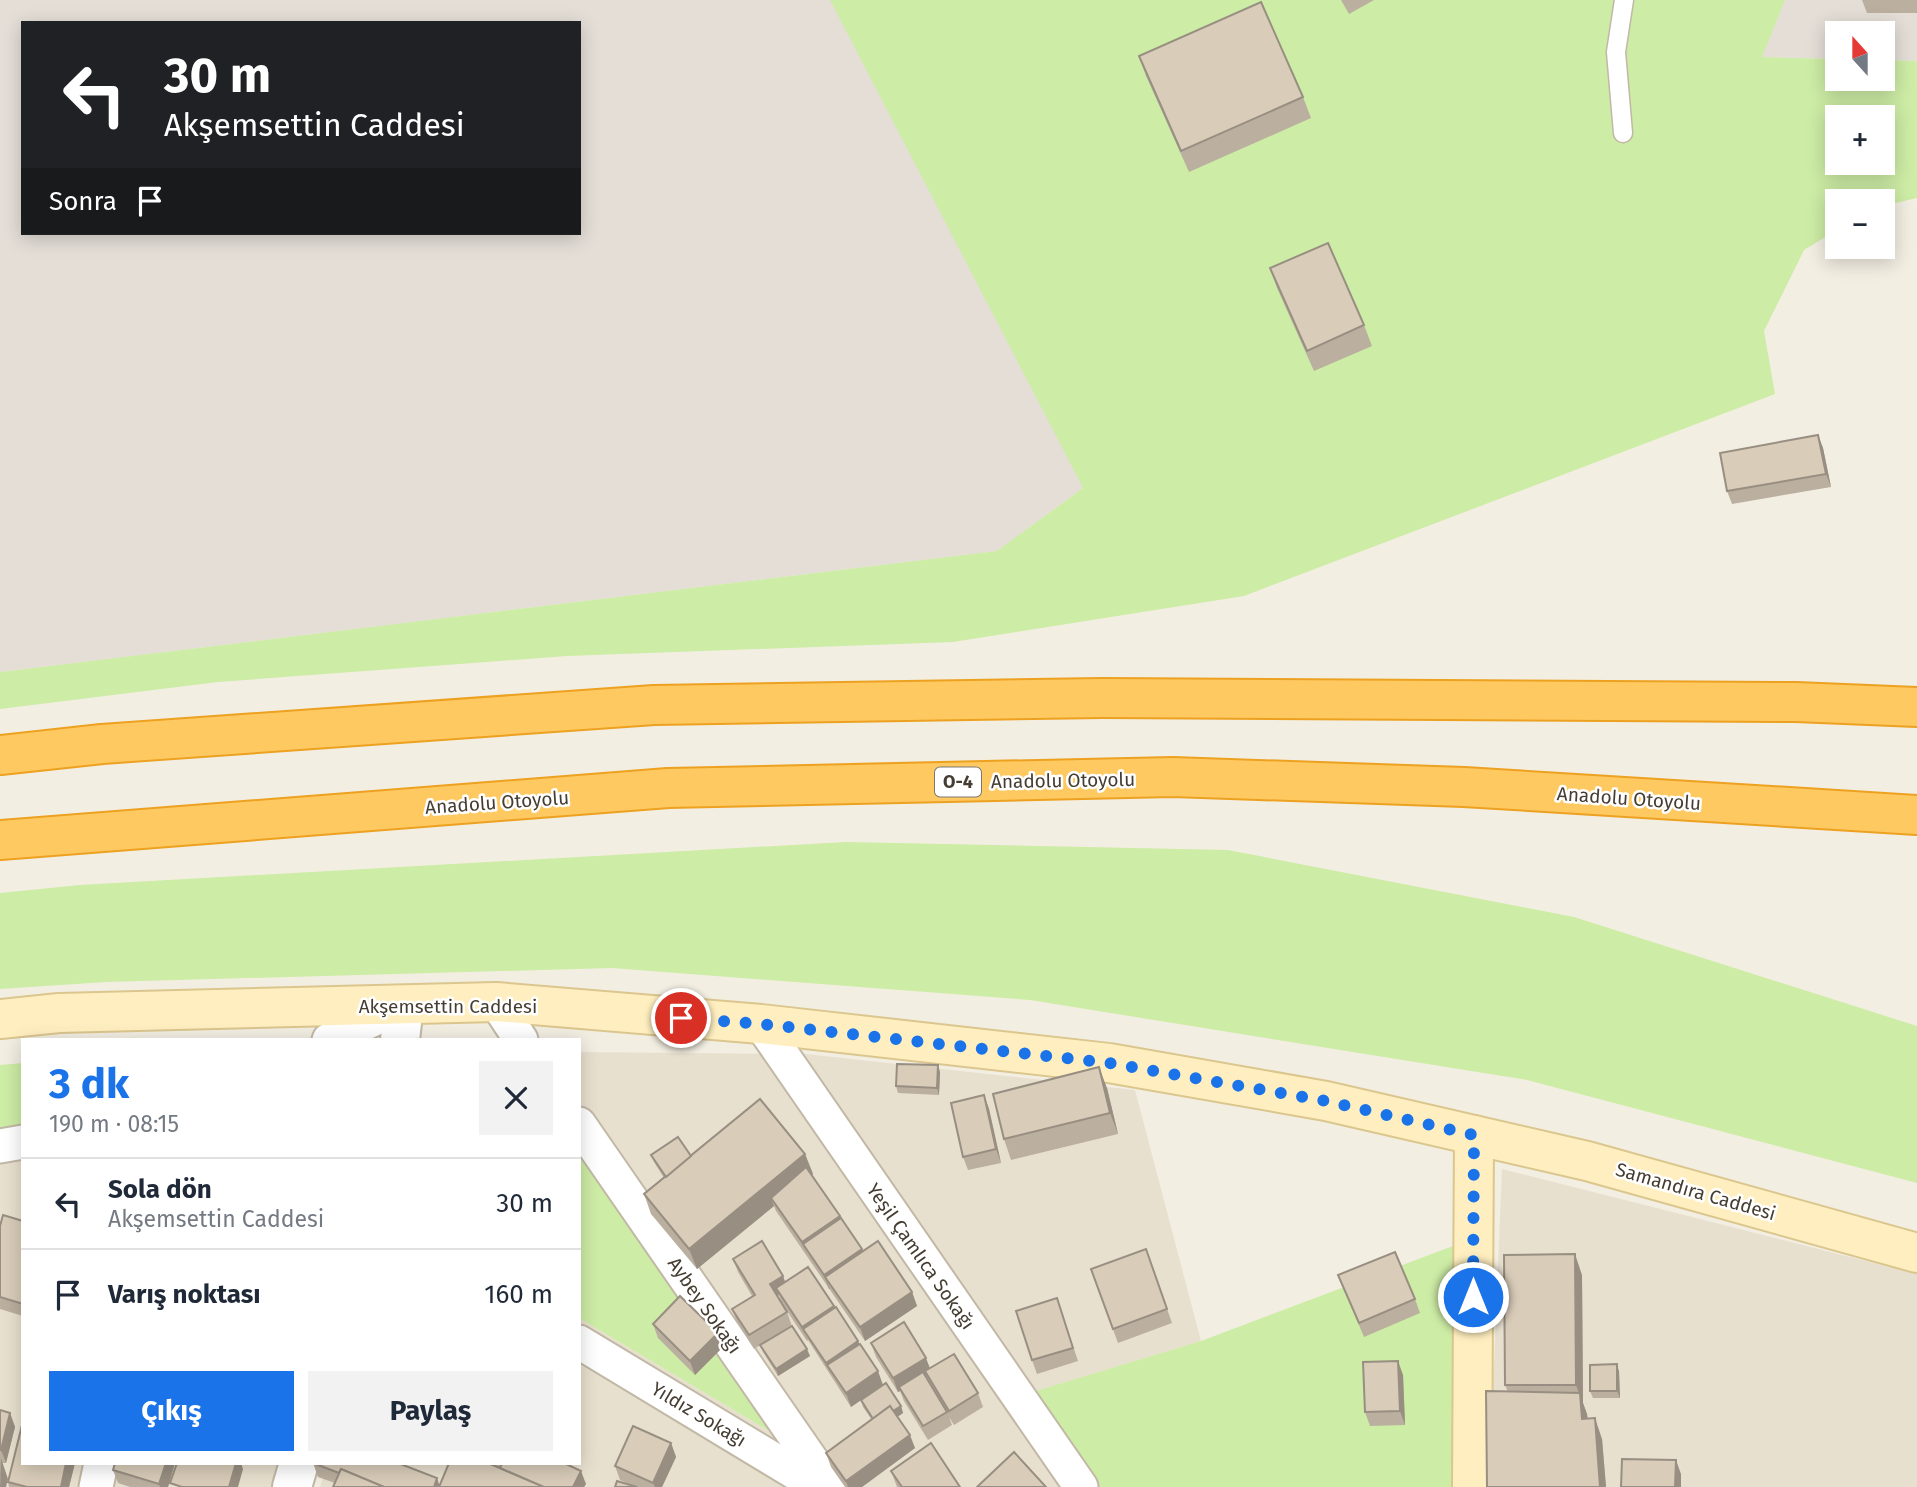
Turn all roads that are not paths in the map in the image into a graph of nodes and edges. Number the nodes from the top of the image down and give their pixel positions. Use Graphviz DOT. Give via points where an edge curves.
graph roads {
  1 [pos="1624,0"];
  2 [pos="1623,133"];
  3 [pos="1917,706"];
  4 [pos="0,755"];
  5 [pos="1917,816"];
  6 [pos="0,841"];
  7 [pos="496,1002"];
  8 [pos="0,1019"];
  9 [pos="402,1022"];
  10 [pos="761,1024"];
  11 [pos="337,1038"];
  12 [pos="520,1038"];
  13 [pos="581,1127"];
  14 [pos="1474,1135"];
  15 [pos="1917,1253"];
  16 [pos="581,1343"];
  17 [pos="101,1465"];
  18 [pos="298,1465"];
  19 [pos="96,1487"];
  20 [pos="292,1487"];
  21 [pos="819,1487"];
  22 [pos="830,1487"];
  23 [pos="1081,1487"];
  24 [pos="1472,1487"];
  1 -- 2 [label="lane" via="1616,52"];
  3 -- 4 [label="highway" via="1131,698 654,705"];
  5 -- 6 [label="highway, Anadolu Otoyolu / O-4" via="1464,787 1173,777 668,788"];
  7 -- 9 [label="main road, Akşemsettin Caddesi"];
  7 -- 10 [label="main road, Akşemsettin Caddesi"];
  7 -- 12 [label="street"];
  8 -- 9 [label="main road, Akşemsettin Caddesi" via="60,1013"];
  9 -- 11 [label="street"];
  10 -- 14 [label="main road, Akşemsettin Caddesi" via="1109,1063 1326,1101"];
  10 -- 23 [label="street, Yeşil Çamlıca Sokağı"];
  13 -- 22 [label="street, Aybey Sokağı"];
  14 -- 15 [label="main road, Samandıra Caddesi" via="1587,1161"];
  14 -- 24 [label="main road"];
  16 -- 21 [label="street, Yıldız Sokağı"];
  17 -- 19 [label="street"];
  18 -- 20 [label="street"];
}
